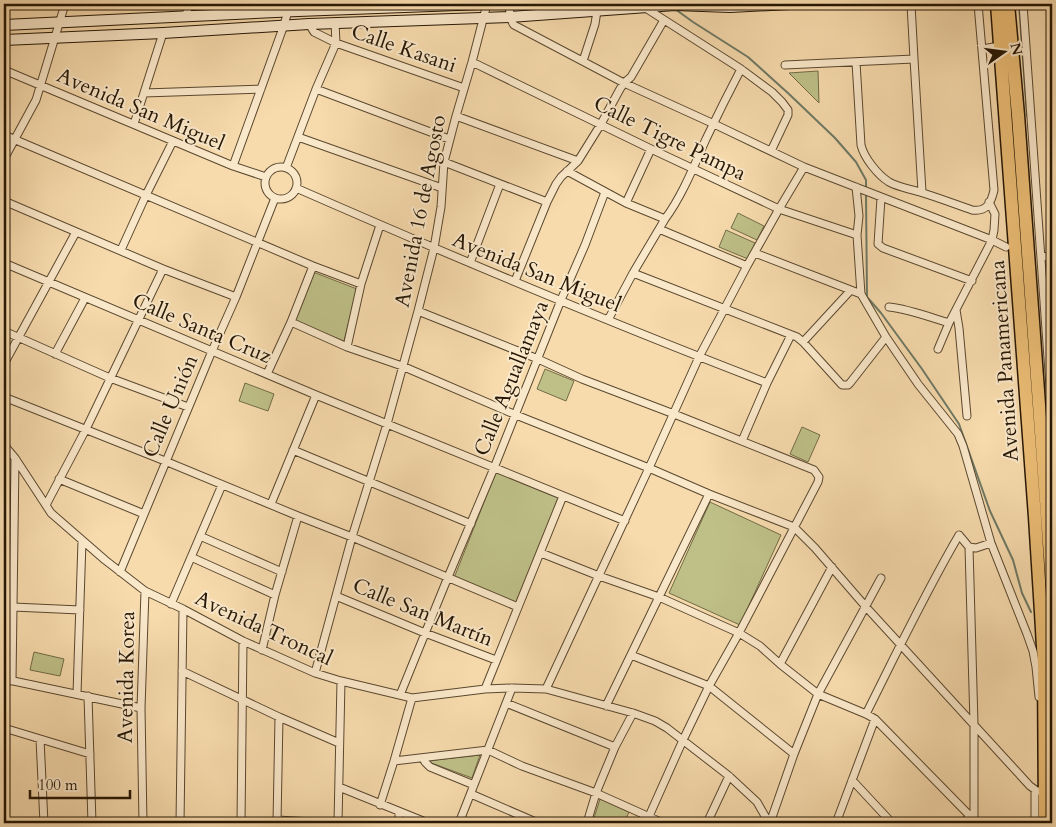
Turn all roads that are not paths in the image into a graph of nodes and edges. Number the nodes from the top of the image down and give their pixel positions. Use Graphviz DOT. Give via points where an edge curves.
graph roads {
  1 [pos="65,4"];
  2 [pos="189,4"];
  3 [pos="250,4"];
  4 [pos="485,4"];
  5 [pos="509,4"];
  6 [pos="790,4"];
  7 [pos="911,4"];
  8 [pos="978,4"];
  9 [pos="997,4"];
  10 [pos="1008,4"];
  11 [pos="1024,4"];
  12 [pos="675,5"];
  13 [pos="730,5"];
  14 [pos="389,6"];
  15 [pos="642,6"];
  16 [pos="598,7"];
  17 [pos="289,8"];
  18 [pos="264,12"];
  19 [pos="186,16"];
  20 [pos="510,16"];
  21 [pos="484,17"];
  22 [pos="664,20"];
  23 [pos="59,23"];
  24 [pos="335,23"];
  25 [pos="309,24"];
  26 [pos="284,25"];
  27 [pos="4,26"];
  28 [pos="164,33"];
  29 [pos="54,38"];
  30 [pos="4,40"];
  31 [pos="336,43"];
  32 [pos="1000,46"];
  33 [pos="982,49"];
  34 [pos="914,58"];
  35 [pos="583,61"];
  36 [pos="472,62"];
  37 [pos="856,62"];
  38 [pos="785,65"];
  39 [pos="741,69"];
  40 [pos="4,70"];
  41 [pos="624,83"];
  42 [pos="41,86"];
  43 [pos="464,88"];
  44 [pos="262,89"];
  45 [pos="316,89"];
  46 [pos="144,93"];
  47 [pos="456,116"];
  48 [pos="134,124"];
  49 [pos="600,124"];
  50 [pos="714,124"];
  51 [pos="4,135"];
  52 [pos="298,137"];
  53 [pos="449,139"];
  54 [pos="15,140"];
  55 [pos="173,141"];
  56 [pos="651,149"];
  57 [pos="771,151"];
  58 [pos="4,159"];
  59 [pos="578,161"];
  60 [pos="444,162"];
  61 [pos="233,166"];
  62 [pos="804,167"];
  63 [pos="286,168"];
  64 [pos="693,169"];
  65 [pos="568,171"];
  66 [pos="266,178"];
  67 [pos="500,184"];
  68 [pos="856,187"];
  69 [pos="296,188"];
  70 [pos="442,188"];
  71 [pos="605,192"];
  72 [pos="922,192"];
  73 [pos="146,195"];
  74 [pos="275,198"];
  75 [pos="881,198"];
  76 [pos="4,201"];
  77 [pos="547,202"];
  78 [pos="989,202"];
  79 [pos="626,203"];
  80 [pos="779,209"];
  81 [pos="664,219"];
  82 [pos="380,225"];
  83 [pos="659,229"];
  84 [pos="76,232"];
  85 [pos="857,235"];
  86 [pos="992,240"];
  87 [pos="257,242"];
  88 [pos="1006,247"];
  89 [pos="434,248"];
  90 [pos="121,250"];
  91 [pos="754,253"];
  92 [pos="1042,255"];
  93 [pos="1052,259"];
  94 [pos="4,263"];
  95 [pos="470,263"];
  96 [pos="313,266"];
  97 [pos="747,266"];
  98 [pos="163,269"];
  99 [pos="633,273"];
  100 [pos="516,281"];
  101 [pos="972,281"];
  102 [pos="49,283"];
  103 [pos="361,284"];
  104 [pos="850,290"];
  105 [pos="861,294"];
  106 [pos="236,297"];
  107 [pos="84,298"];
  108 [pos="561,300"];
  109 [pos="889,307"];
  110 [pos="724,308"];
  111 [pos="956,309"];
  112 [pos="418,311"];
  113 [pos="138,320"];
  114 [pos="608,320"];
  115 [pos="291,322"];
  116 [pos="949,323"];
  117 [pos="4,332"];
  118 [pos="791,335"];
  119 [pos="886,337"];
  120 [pos="18,338"];
  121 [pos="803,342"];
  122 [pos="347,347"];
  123 [pos="938,349"];
  124 [pos="212,351"];
  125 [pos="55,354"];
  126 [pos="699,357"];
  127 [pos="538,359"];
  128 [pos="4,364"];
  129 [pos="402,366"];
  130 [pos="268,374"];
  131 [pos="110,378"];
  132 [pos="767,383"];
  133 [pos="316,395"];
  134 [pos="4,397"];
  135 [pos="188,407"];
  136 [pos="674,414"];
  137 [pos="516,415"];
  138 [pos="1052,415"];
  139 [pos="967,416"];
  140 [pos="386,424"];
  141 [pos="86,429"];
  142 [pos="742,441"];
  143 [pos="4,445"];
  144 [pos="293,450"];
  145 [pos="10,455"];
  146 [pos="165,461"];
  147 [pos="494,468"];
  148 [pos="649,468"];
  149 [pos="59,479"];
  150 [pos="369,482"];
  151 [pos="222,485"];
  152 [pos="709,494"];
  153 [pos="563,496"];
  154 [pos="271,504"];
  155 [pos="46,505"];
  156 [pos="144,514"];
  157 [pos="298,516"];
  158 [pos="625,521"];
  159 [pos="471,524"];
  160 [pos="794,527"];
  161 [pos="200,536"];
  162 [pos="352,537"];
  163 [pos="82,541"];
  164 [pos="991,543"];
  165 [pos="969,547"];
  166 [pos="541,553"];
  167 [pos="191,557"];
  168 [pos="832,567"];
  169 [pos="120,572"];
  170 [pos="282,572"];
  171 [pos="599,576"];
  172 [pos="448,577"];
  173 [pos="881,578"];
  174 [pos="1052,584"];
  175 [pos="145,591"];
  176 [pos="275,595"];
  177 [pos="336,596"];
  178 [pos="659,597"];
  179 [pos="170,604"];
  180 [pos="866,606"];
  181 [pos="13,607"];
  182 [pos="518,607"];
  183 [pos="80,610"];
  184 [pos="183,610"];
  185 [pos="739,632"];
  186 [pos="425,633"];
  187 [pos="243,641"];
  188 [pos="901,644"];
  189 [pos="262,650"];
  190 [pos="631,655"];
  191 [pos="496,660"];
  192 [pos="780,664"];
  193 [pos="182,670"];
  194 [pos="315,673"];
  195 [pos="4,679"];
  196 [pos="12,681"];
  197 [pos="340,681"];
  198 [pos="709,686"];
  199 [pos="485,688"];
  200 [pos="512,688"];
  201 [pos="546,689"];
  202 [pos="77,694"];
  203 [pos="818,694"];
  204 [pos="400,695"];
  205 [pos="88,696"];
  206 [pos="412,698"];
  207 [pos="242,699"];
  208 [pos="506,703"];
  209 [pos="606,706"];
  210 [pos="141,708"];
  211 [pos="633,713"];
  212 [pos="866,714"];
  213 [pos="1044,716"];
  214 [pos="279,717"];
  215 [pos="875,719"];
  216 [pos="974,724"];
  217 [pos="4,728"];
  218 [pos="40,739"];
  219 [pos="683,740"];
  220 [pos="339,743"];
  221 [pos="615,747"];
  222 [pos="488,750"];
  223 [pos="90,754"];
  224 [pos="794,754"];
  225 [pos="423,758"];
  226 [pos="394,761"];
  227 [pos="729,776"];
  228 [pos="852,780"];
  229 [pos="474,785"];
  230 [pos="339,786"];
  231 [pos="1040,790"];
  232 [pos="596,793"];
  233 [pos="471,794"];
  234 [pos="380,805"];
  235 [pos="399,812"];
  236 [pos="647,820"];
  237 [pos="972,820"];
  238 [pos="277,822"];
  239 [pos="838,822"];
  240 [pos="44,823"];
  241 [pos="92,823"];
  242 [pos="143,823"];
  243 [pos="180,823"];
  244 [pos="241,823"];
  245 [pos="330,823"];
  246 [pos="338,823"];
  247 [pos="399,823"];
  248 [pos="428,823"];
  249 [pos="460,823"];
  250 [pos="538,823"];
  251 [pos="586,823"];
  252 [pos="663,823"];
  253 [pos="707,823"];
  254 [pos="770,823"];
  255 [pos="892,823"];
  256 [pos="963,823"];
  257 [pos="1035,823"];
  258 [pos="1045,823"];
  1 -- 23 [label="street"];
  2 -- 19 [label="street"];
  3 -- 18 [label="street"];
  4 -- 14 [label="street"];
  4 -- 21 [label="street, Avenida 16 de Agosto"];
  5 -- 20 [label="street"];
  6 -- 13 [label="street"];
  7 -- 34 [label="street"];
  8 -- 33 [label="street"];
  9 -- 32 [label="highway, Avenida Panamericana"];
  10 -- 174 [label="highway, Avenida Panamericana"];
  11 -- 92 [label="street"];
  12 -- 13 [label="street"];
  12 -- 15 [label="street"];
  14 -- 17 [label="street"];
  15 -- 16 [label="street"];
  15 -- 22 [label="street"];
  16 -- 20 [label="street"];
  16 -- 35 [label="street"];
  17 -- 18 [label="street"];
  17 -- 26 [label="street"];
  18 -- 19 [label="street"];
  19 -- 23 [label="street"];
  20 -- 21 [label="street"];
  20 -- 35 [label="street" via="514,25"];
  21 -- 24 [label="street"];
  21 -- 36 [label="street, Avenida 16 de Agosto"];
  22 -- 39 [label="street"];
  22 -- 41 [label="street" via="632,77"];
  23 -- 27 [label="street"];
  23 -- 29 [label="street"];
  24 -- 25 [label="street"];
  24 -- 31 [label="street"];
  25 -- 26 [label="street"];
  25 -- 31 [label="street, Calle Kasani" via="314,32"];
  26 -- 28 [label="street"];
  26 -- 44 [label="street"];
  28 -- 29 [label="street"];
  28 -- 46 [label="street"];
  29 -- 30 [label="street"];
  29 -- 42 [label="street"];
  31 -- 43 [label="street, Calle Kasani"];
  31 -- 45 [label="street"];
  32 -- 33 [label="street"];
  32 -- 213 [label="highway, Avenida Panamericana" via="1036,536"];
  33 -- 78 [label="street" via="994,190"];
  34 -- 37 [label="street"];
  34 -- 72 [label="street"];
  35 -- 41 [label="street"];
  36 -- 43 [label="street, Avenida 16 de Agosto"];
  36 -- 49 [label="street, Calle Tigre Pampa"];
  37 -- 38 [label="street"];
  37 -- 72 [label="street" via="861,146 866,159 888,181"];
  39 -- 50 [label="street"];
  39 -- 57 [label="street" via="772,92 788,110"];
  40 -- 42 [label="street, Avenida San Miguel"];
  41 -- 49 [label="street"];
  41 -- 50 [label="street"];
  42 -- 48 [label="street, Avenida San Miguel"];
  42 -- 54 [label="street"];
  43 -- 47 [label="street, Avenida 16 de Agosto"];
  44 -- 46 [label="street"];
  44 -- 61 [label="street"];
  45 -- 52 [label="street"];
  45 -- 53 [label="street"];
  46 -- 48 [label="street"];
  47 -- 53 [label="street, Avenida 16 de Agosto"];
  47 -- 59 [label="street"];
  48 -- 55 [label="street, Avenida San Miguel"];
  49 -- 56 [label="street, Calle Tigre Pampa"];
  49 -- 59 [label="street"];
  50 -- 57 [label="street"];
  50 -- 64 [label="street"];
  51 -- 54 [label="street"];
  52 -- 63 [label="street"];
  52 -- 70 [label="street"];
  53 -- 60 [label="street, Avenida 16 de Agosto"];
  54 -- 58 [label="street"];
  54 -- 73 [label="street"];
  55 -- 61 [label="street, Avenida San Miguel"];
  55 -- 73 [label="street"];
  56 -- 64 [label="street, Calle Tigre Pampa"];
  56 -- 79 [label="street"];
  57 -- 62 [label="street"];
  59 -- 65 [label="street"];
  60 -- 67 [label="street"];
  60 -- 70 [label="street, Avenida 16 de Agosto"];
  61 -- 66 [label="street, Avenida San Miguel"];
  62 -- 68 [label="street"];
  62 -- 80 [label="street"];
  63 -- 66 [label="street" via="272,170"];
  63 -- 69 [label="street" via="294,174"];
  64 -- 80 [label="street, Calle Tigre Pampa"];
  64 -- 81 [label="street"];
  65 -- 71 [label="street"];
  65 -- 77 [label="street" via="556,184"];
  66 -- 74 [label="street" via="267,192"];
  67 -- 77 [label="street"];
  67 -- 95 [label="street"];
  68 -- 75 [label="street"];
  68 -- 85 [label="street"];
  69 -- 74 [label="street" via="285,198"];
  69 -- 82 [label="street, Avenida San Miguel"];
  70 -- 89 [label="street, Avenida 16 de Agosto"];
  71 -- 79 [label="street"];
  71 -- 108 [label="street, Calle Aguallamaya"];
  72 -- 78 [label="street" via="972,210 983,210"];
  73 -- 87 [label="street"];
  73 -- 90 [label="street"];
  74 -- 87 [label="street, Calle Unión"];
  75 -- 86 [label="street"];
  75 -- 101 [label="street" via="878,244"];
  76 -- 84 [label="street"];
  77 -- 100 [label="street"];
  78 -- 86 [label="street" via="994,214"];
  79 -- 81 [label="street"];
  80 -- 85 [label="street, Calle Tigre Pampa"];
  80 -- 91 [label="street"];
  81 -- 83 [label="street"];
  82 -- 89 [label="street, Avenida San Miguel"];
  82 -- 103 [label="street"];
  83 -- 97 [label="street"];
  83 -- 99 [label="street"];
  84 -- 90 [label="street"];
  84 -- 102 [label="street"];
  85 -- 105 [label="street"];
  86 -- 88 [label="street"];
  86 -- 101 [label="street"];
  87 -- 96 [label="street"];
  87 -- 106 [label="street, Calle Unión"];
  89 -- 95 [label="street, Avenida San Miguel"];
  89 -- 112 [label="street, Avenida 16 de Agosto"];
  90 -- 98 [label="street"];
  91 -- 97 [label="street"];
  91 -- 104 [label="street"];
  92 -- 93 [label="street"];
  92 -- 138 [label="street"];
  94 -- 102 [label="street, Calle Santa Cruz"];
  95 -- 100 [label="street, Avenida San Miguel"];
  96 -- 103 [label="street"];
  96 -- 115 [label="street"];
  97 -- 110 [label="street"];
  98 -- 106 [label="street"];
  98 -- 113 [label="street"];
  99 -- 110 [label="street"];
  99 -- 114 [label="street"];
  100 -- 108 [label="street, Avenida San Miguel"];
  101 -- 111 [label="street"];
  102 -- 107 [label="street, Calle Santa Cruz"];
  102 -- 120 [label="street"];
  103 -- 122 [label="street"];
  104 -- 105 [label="street"];
  104 -- 121 [label="street"];
  105 -- 119 [label="street, Avenida Panamericana"];
  106 -- 124 [label="street, Calle Unión"];
  107 -- 113 [label="street, Calle Santa Cruz"];
  107 -- 125 [label="street"];
  108 -- 114 [label="street, Avenida San Miguel"];
  108 -- 127 [label="street, Calle Aguallamaya"];
  109 -- 116 [label="street"];
  110 -- 118 [label="street"];
  110 -- 126 [label="street"];
  111 -- 116 [label="street"];
  111 -- 139 [label="street"];
  112 -- 127 [label="street"];
  112 -- 129 [label="street, Avenida 16 de Agosto"];
  113 -- 124 [label="street, Calle Santa Cruz"];
  113 -- 131 [label="street"];
  114 -- 126 [label="street, Avenida San Miguel"];
  115 -- 122 [label="street"];
  115 -- 130 [label="street"];
  116 -- 123 [label="street"];
  117 -- 120 [label="street"];
  118 -- 121 [label="street"];
  118 -- 132 [label="street"];
  119 -- 121 [label="street" via="846,386 839,383"];
  119 -- 164 [label="street, Avenida Panamericana" via="958,434"];
  120 -- 125 [label="street"];
  120 -- 128 [label="street"];
  122 -- 129 [label="street"];
  124 -- 130 [label="street, Calle Santa Cruz"];
  124 -- 135 [label="street, Calle Unión"];
  125 -- 131 [label="street"];
  126 -- 132 [label="street, Avenida San Miguel"];
  126 -- 136 [label="street"];
  127 -- 136 [label="street"];
  127 -- 137 [label="street, Calle Aguallamaya"];
  129 -- 137 [label="street"];
  129 -- 140 [label="street, Avenida 16 de Agosto"];
  130 -- 133 [label="street, Calle Santa Cruz"];
  131 -- 135 [label="street"];
  131 -- 141 [label="street"];
  132 -- 142 [label="street"];
  133 -- 140 [label="street, Calle Santa Cruz"];
  133 -- 144 [label="street"];
  134 -- 141 [label="street"];
  135 -- 146 [label="street, Calle Unión"];
  136 -- 142 [label="street"];
  136 -- 148 [label="street"];
  137 -- 147 [label="street, Calle Aguallamaya"];
  137 -- 148 [label="street"];
  140 -- 147 [label="street, Calle Santa Cruz"];
  140 -- 150 [label="street, Avenida 16 de Agosto"];
  141 -- 146 [label="street"];
  141 -- 149 [label="street"];
  142 -- 160 [label="street" via="817,474 818,482"];
  143 -- 145 [label="street, Avenida Troncal"];
  144 -- 150 [label="street"];
  144 -- 154 [label="street"];
  145 -- 155 [label="street, Avenida Troncal"];
  145 -- 181 [label="street"];
  146 -- 151 [label="street"];
  146 -- 156 [label="street, Calle Unión"];
  147 -- 153 [label="street, Calle Santa Cruz"];
  147 -- 159 [label="street, Calle Aguallamaya"];
  148 -- 152 [label="street"];
  148 -- 158 [label="street"];
  149 -- 155 [label="street"];
  149 -- 156 [label="street"];
  150 -- 159 [label="street"];
  150 -- 162 [label="street, Avenida 16 de Agosto"];
  151 -- 154 [label="street"];
  151 -- 161 [label="street"];
  152 -- 160 [label="street"];
  152 -- 178 [label="street"];
  153 -- 158 [label="street, Calle Santa Cruz"];
  153 -- 166 [label="street"];
  154 -- 157 [label="street"];
  155 -- 163 [label="street, Avenida Troncal"];
  156 -- 169 [label="street, Calle Unión"];
  157 -- 162 [label="street"];
  157 -- 170 [label="street"];
  158 -- 171 [label="street"];
  159 -- 172 [label="street, Calle Aguallamaya"];
  160 -- 168 [label="street"];
  160 -- 185 [label="street"];
  161 -- 167 [label="street"];
  161 -- 170 [label="street"];
  162 -- 172 [label="street"];
  162 -- 177 [label="street, Avenida 16 de Agosto"];
  163 -- 169 [label="street, Avenida Troncal"];
  163 -- 183 [label="street"];
  164 -- 165 [label="street"];
  164 -- 213 [label="street, Avenida Panamericana" via="1030,643"];
  165 -- 188 [label="street" via="959,535"];
  165 -- 216 [label="street"];
  166 -- 171 [label="street"];
  166 -- 182 [label="street"];
  167 -- 176 [label="street"];
  167 -- 179 [label="street"];
  168 -- 180 [label="street"];
  168 -- 192 [label="street"];
  169 -- 175 [label="street, Avenida Troncal"];
  170 -- 176 [label="street"];
  171 -- 178 [label="street"];
  171 -- 201 [label="street"];
  172 -- 182 [label="street"];
  172 -- 186 [label="street, Calle Aguallamaya"];
  173 -- 180 [label="street"];
  175 -- 179 [label="street, Avenida Troncal"];
  175 -- 210 [label="street, Avenida Korea"];
  176 -- 189 [label="street"];
  177 -- 186 [label="street, Calle San Martín"];
  177 -- 194 [label="street, Avenida 16 de Agosto"];
  178 -- 185 [label="street"];
  178 -- 190 [label="street"];
  179 -- 184 [label="street, Avenida Troncal"];
  180 -- 188 [label="street"];
  180 -- 203 [label="street"];
  181 -- 183 [label="street"];
  181 -- 196 [label="street"];
  182 -- 191 [label="street"];
  183 -- 202 [label="street"];
  184 -- 187 [label="street, Avenida Troncal"];
  184 -- 193 [label="street"];
  185 -- 192 [label="street"];
  185 -- 198 [label="street"];
  186 -- 191 [label="street, Calle San Martín"];
  186 -- 204 [label="street, Calle Aguallamaya"];
  187 -- 189 [label="street, Avenida Troncal"];
  187 -- 207 [label="street"];
  188 -- 212 [label="street"];
  188 -- 216 [label="street"];
  189 -- 194 [label="street, Avenida Troncal"];
  190 -- 198 [label="street"];
  190 -- 209 [label="street"];
  191 -- 199 [label="street"];
  192 -- 203 [label="street"];
  193 -- 207 [label="street"];
  193 -- 243 [label="street"];
  194 -- 197 [label="street, Avenida Troncal"];
  195 -- 196 [label="street"];
  196 -- 202 [label="street"];
  197 -- 204 [label="street, Avenida Troncal"];
  197 -- 220 [label="street"];
  198 -- 219 [label="street"];
  198 -- 224 [label="street"];
  199 -- 200 [label="street, Avenida Troncal"];
  199 -- 206 [label="street, Avenida Troncal"];
  200 -- 201 [label="street, Avenida Troncal"];
  200 -- 208 [label="street"];
  201 -- 209 [label="street, Avenida Troncal"];
  202 -- 205 [label="street"];
  203 -- 212 [label="street"];
  203 -- 224 [label="street"];
  204 -- 206 [label="street, Avenida Troncal"];
  205 -- 210 [label="street"];
  205 -- 223 [label="street"];
  206 -- 226 [label="street"];
  207 -- 214 [label="street"];
  207 -- 244 [label="street"];
  208 -- 221 [label="street"];
  208 -- 222 [label="street"];
  209 -- 211 [label="street, Avenida Troncal"];
  210 -- 242 [label="street, Avenida Korea"];
  211 -- 219 [label="street, Avenida Troncal" via="655,721"];
  211 -- 221 [label="street"];
  212 -- 215 [label="street"];
  213 -- 231 [label="highway, Avenida Panamericana"];
  214 -- 220 [label="street"];
  214 -- 238 [label="street"];
  215 -- 228 [label="street"];
  215 -- 237 [label="street"];
  216 -- 231 [label="street" via="1030,786"];
  216 -- 237 [label="street"];
  217 -- 218 [label="street"];
  218 -- 223 [label="street"];
  218 -- 240 [label="street"];
  219 -- 227 [label="street, Avenida Troncal"];
  219 -- 236 [label="street"];
  220 -- 230 [label="street"];
  221 -- 232 [label="street"];
  222 -- 225 [label="street"];
  222 -- 229 [label="street"];
  222 -- 232 [label="street"];
  223 -- 241 [label="street"];
  224 -- 254 [label="street"];
  225 -- 226 [label="street"];
  225 -- 229 [label="street" via="430,767"];
  226 -- 234 [label="street"];
  227 -- 253 [label="street"];
  227 -- 254 [label="street, Avenida Troncal" via="757,802"];
  228 -- 239 [label="street"];
  228 -- 255 [label="street"];
  229 -- 233 [label="street"];
  230 -- 234 [label="street"];
  230 -- 246 [label="street"];
  231 -- 257 [label="street"];
  231 -- 258 [label="highway, Avenida Panamericana"];
  232 -- 236 [label="street"];
  232 -- 251 [label="street"];
  233 -- 249 [label="street"];
  233 -- 250 [label="street"];
  234 -- 235 [label="street"];
  235 -- 247 [label="street"];
  235 -- 248 [label="street"];
  236 -- 252 [label="street"];
  237 -- 256 [label="street"];
  238 -- 245 [label="street"];
}
